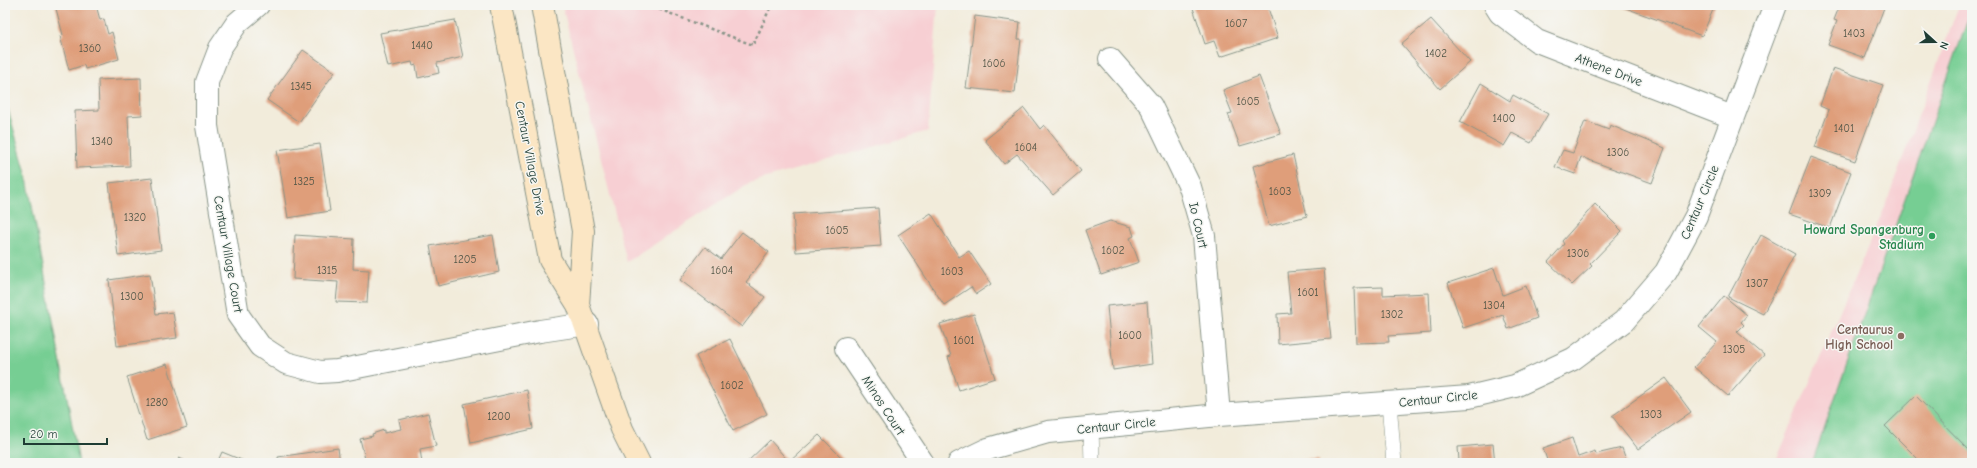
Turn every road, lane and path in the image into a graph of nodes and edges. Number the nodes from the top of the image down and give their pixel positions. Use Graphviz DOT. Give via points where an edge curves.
graph roads {
  1 [pos="258,5"];
  2 [pos="501,5"];
  3 [pos="542,5"];
  4 [pos="648,5"];
  5 [pos="1495,5"];
  6 [pos="1775,5"];
  7 [pos="771,6"];
  8 [pos="1110,59"];
  9 [pos="1732,117"];
  10 [pos="578,304"];
  11 [pos="587,324"];
  12 [pos="846,348"];
  13 [pos="1389,403"];
  14 [pos="1219,415"];
  15 [pos="1091,427"];
  16 [pos="640,463"];
  17 [pos="923,463"];
  18 [pos="959,463"];
  19 [pos="1092,463"];
  20 [pos="1394,463"];
  1 -- 11 [label="street, Centaur Village Court" via="237,23 220,48 207,82 207,126 238,315 260,346 286,363 320,372 337,371"];
  2 -- 10 [label="street, Centaur Village Drive" via="550,260"];
  3 -- 10 [label="street, Centaur Village Drive" via="583,231"];
  4 -- 7 [label="path" via="753,45"];
  5 -- 9 [label="street, Athene Drive" via="1500,13 1537,41"];
  6 -- 9 [label="street, Centaur Circle"];
  8 -- 14 [label="street, Io Court" via="1151,106 1190,187 1204,236"];
  9 -- 13 [label="street, Centaur Circle" via="1696,216 1666,272 1624,321 1573,359 1515,386 1469,398"];
  10 -- 11 [label="street, Centaur Village Drive"];
  11 -- 16 [label="street, Centaur Village Drive" via="622,429"];
  12 -- 17 [label="street, Minos Court"];
  13 -- 14 [label="street, Centaur Circle"];
  13 -- 20 [label="lane"];
  14 -- 15 [label="street, Centaur Circle"];
  15 -- 18 [label="street, Centaur Circle" via="1048,432 988,449"];
  15 -- 19 [label="lane"];
}
